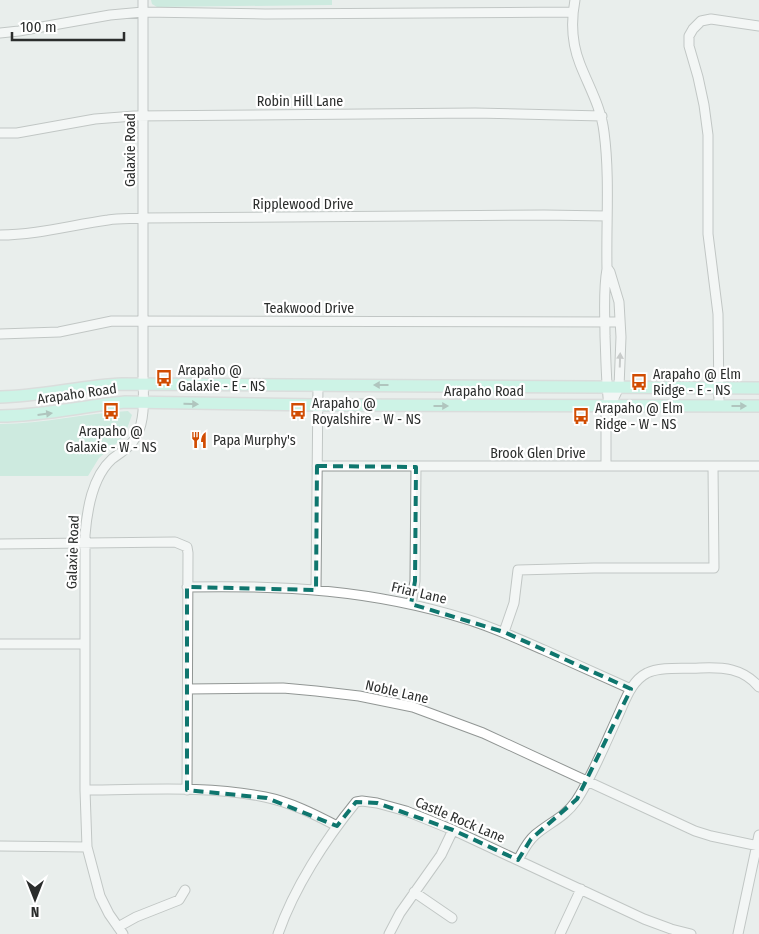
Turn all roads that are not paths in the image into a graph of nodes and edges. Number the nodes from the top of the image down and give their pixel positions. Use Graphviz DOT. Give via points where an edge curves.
graph roads {
  1 [pos="143,0"];
  2 [pos="575,0"];
  3 [pos="143,12"];
  4 [pos="573,12"];
  5 [pos="759,26"];
  6 [pos="0,32"];
  7 [pos="144,116"];
  8 [pos="602,116"];
  9 [pos="0,133"];
  10 [pos="607,216"];
  11 [pos="143,218"];
  12 [pos="0,235"];
  13 [pos="607,269"];
  14 [pos="142,322"];
  15 [pos="605,322"];
  16 [pos="620,322"];
  17 [pos="0,334"];
  18 [pos="143,384"];
  19 [pos="318,385"];
  20 [pos="606,387"];
  21 [pos="619,387"];
  22 [pos="718,388"];
  23 [pos="759,388"];
  24 [pos="0,397"];
  25 [pos="142,403"];
  26 [pos="317,405"];
  27 [pos="609,406"];
  28 [pos="719,406"];
  29 [pos="759,406"];
  30 [pos="0,416"];
  31 [pos="317,466"];
  32 [pos="606,466"];
  33 [pos="714,466"];
  34 [pos="759,466"];
  35 [pos="416,467"];
  36 [pos="0,544"];
  37 [pos="85,544"];
  38 [pos="188,587"];
  39 [pos="316,590"];
  40 [pos="411,604"];
  41 [pos="504,632"];
  42 [pos="0,644"];
  43 [pos="84,644"];
  44 [pos="759,687"];
  45 [pos="188,689"];
  46 [pos="631,690"];
  47 [pos="587,780"];
  48 [pos="85,790"];
  49 [pos="187,790"];
  50 [pos="336,826"];
  51 [pos="453,830"];
  52 [pos="759,835"];
  53 [pos="0,846"];
  54 [pos="758,846"];
  55 [pos="87,847"];
  56 [pos="518,860"];
  57 [pos="185,890"];
  58 [pos="581,890"];
  59 [pos="414,892"];
  60 [pos="452,918"];
  61 [pos="121,931"];
  62 [pos="278,934"];
  63 [pos="389,934"];
  64 [pos="560,934"];
  65 [pos="691,934"];
  66 [pos="738,934"];
  1 -- 3 [label="street, Galaxie Road"];
  2 -- 4 [label="street"];
  3 -- 4 [label="street"];
  3 -- 6 [label="street"];
  3 -- 7 [label="street, Galaxie Road"];
  4 -- 8 [label="street" via="579,62"];
  5 -- 22 [label="street" via="712,19 701,21 689,36 708,135 708,234 718,314"];
  7 -- 8 [label="street, Robin Hill Lane"];
  7 -- 9 [label="street, Robin Hill Lane" via="95,119"];
  7 -- 11 [label="street, Galaxie Road"];
  8 -- 10 [label="street" via="608,166"];
  10 -- 11 [label="street, Ripplewood Drive"];
  10 -- 13 [label="street"];
  11 -- 12 [label="street, Ripplewood Drive" via="110,219 67,228"];
  11 -- 14 [label="street, Galaxie Road"];
  13 -- 15 [label="street"];
  13 -- 16 [label="street" via="619,302"];
  14 -- 15 [label="street, Teakwood Drive"];
  14 -- 17 [label="street, Teakwood Drive" via="112,321 59,332"];
  14 -- 18 [label="street, Galaxie Road"];
  15 -- 16 [label="street, Teakwood Drive"];
  15 -- 20 [label="street"];
  21 -- 16 [label="street, one-way"];
  18 -- 19 [label="main road, Arapaho Road"];
  18 -- 24 [label="main road, Arapaho Road" via="91,386 34,396"];
  18 -- 25 [label="street, Galaxie Road"];
  20 -- 19 [label="main road, Arapaho Road, one-way"];
  19 -- 26 [label="street"];
  20 -- 21 [label="main road, Arapaho Road"];
  20 -- 27 [label="street"];
  21 -- 22 [label="main road, Arapaho Road"];
  21 -- 27 [label="street"];
  22 -- 23 [label="main road, Arapaho Road"];
  22 -- 28 [label="street"];
  25 -- 26 [label="main road, Arapaho Road, one-way"];
  30 -- 25 [label="main road, Arapaho Road, one-way"];
  25 -- 37 [label="street, Galaxie Road" via="136,437 106,466 96,485 87,516"];
  26 -- 27 [label="main road, Arapaho Road, one-way"];
  26 -- 31 [label="street"];
  27 -- 28 [label="main road, Arapaho Road"];
  27 -- 32 [label="street" via="606,415"];
  28 -- 29 [label="main road, Arapaho Road, one-way"];
  31 -- 35 [label="street, Brook Glen Drive"];
  31 -- 39 [label="street"];
  32 -- 33 [label="street, Brook Glen Drive"];
  32 -- 35 [label="street, Brook Glen Drive"];
  33 -- 34 [label="street, Brook Glen Drive"];
  33 -- 41 [label="street" via="714,568 518,570 514,603"];
  35 -- 40 [label="street" via="415,580"];
  36 -- 37 [label="street"];
  37 -- 38 [label="street" via="175,542 187,547"];
  37 -- 43 [label="street, Galaxie Road"];
  38 -- 39 [label="street, Friar Lane"];
  38 -- 45 [label="street"];
  39 -- 40 [label="street, Friar Lane"];
  40 -- 41 [label="street, Friar Lane"];
  41 -- 46 [label="street, Friar Lane"];
  42 -- 43 [label="street"];
  43 -- 48 [label="street, Galaxie Road"];
  44 -- 46 [label="street" via="751,678 734,669 709,668 656,670 647,673"];
  45 -- 47 [label="street, Noble Lane" via="300,690 359,696 413,707 483,733"];
  45 -- 49 [label="street"];
  46 -- 47 [label="street"];
  47 -- 54 [label="street, Noble Lane" via="695,831"];
  47 -- 56 [label="street" via="570,808 531,839"];
  48 -- 49 [label="street"];
  48 -- 55 [label="street, Galaxie Road"];
  49 -- 50 [label="street" via="224,791 267,798 314,814"];
  50 -- 51 [label="street, Castle Rock Lane" via="356,802 362,801 406,811"];
  50 -- 62 [label="street, Castle Rock Lane" via="302,883"];
  51 -- 56 [label="street, Castle Rock Lane"];
  51 -- 59 [label="street" via="441,855"];
  52 -- 54 [label="street"];
  53 -- 55 [label="street"];
  54 -- 66 [label="street"];
  55 -- 61 [label="street, Galaxie Road" via="100,896"];
  56 -- 58 [label="street, Castle Rock Lane"];
  57 -- 61 [label="street" via="179,900 136,917"];
  58 -- 64 [label="street"];
  58 -- 65 [label="street, Castle Rock Lane" via="644,919"];
  59 -- 60 [label="street"];
  59 -- 63 [label="street"];
}
